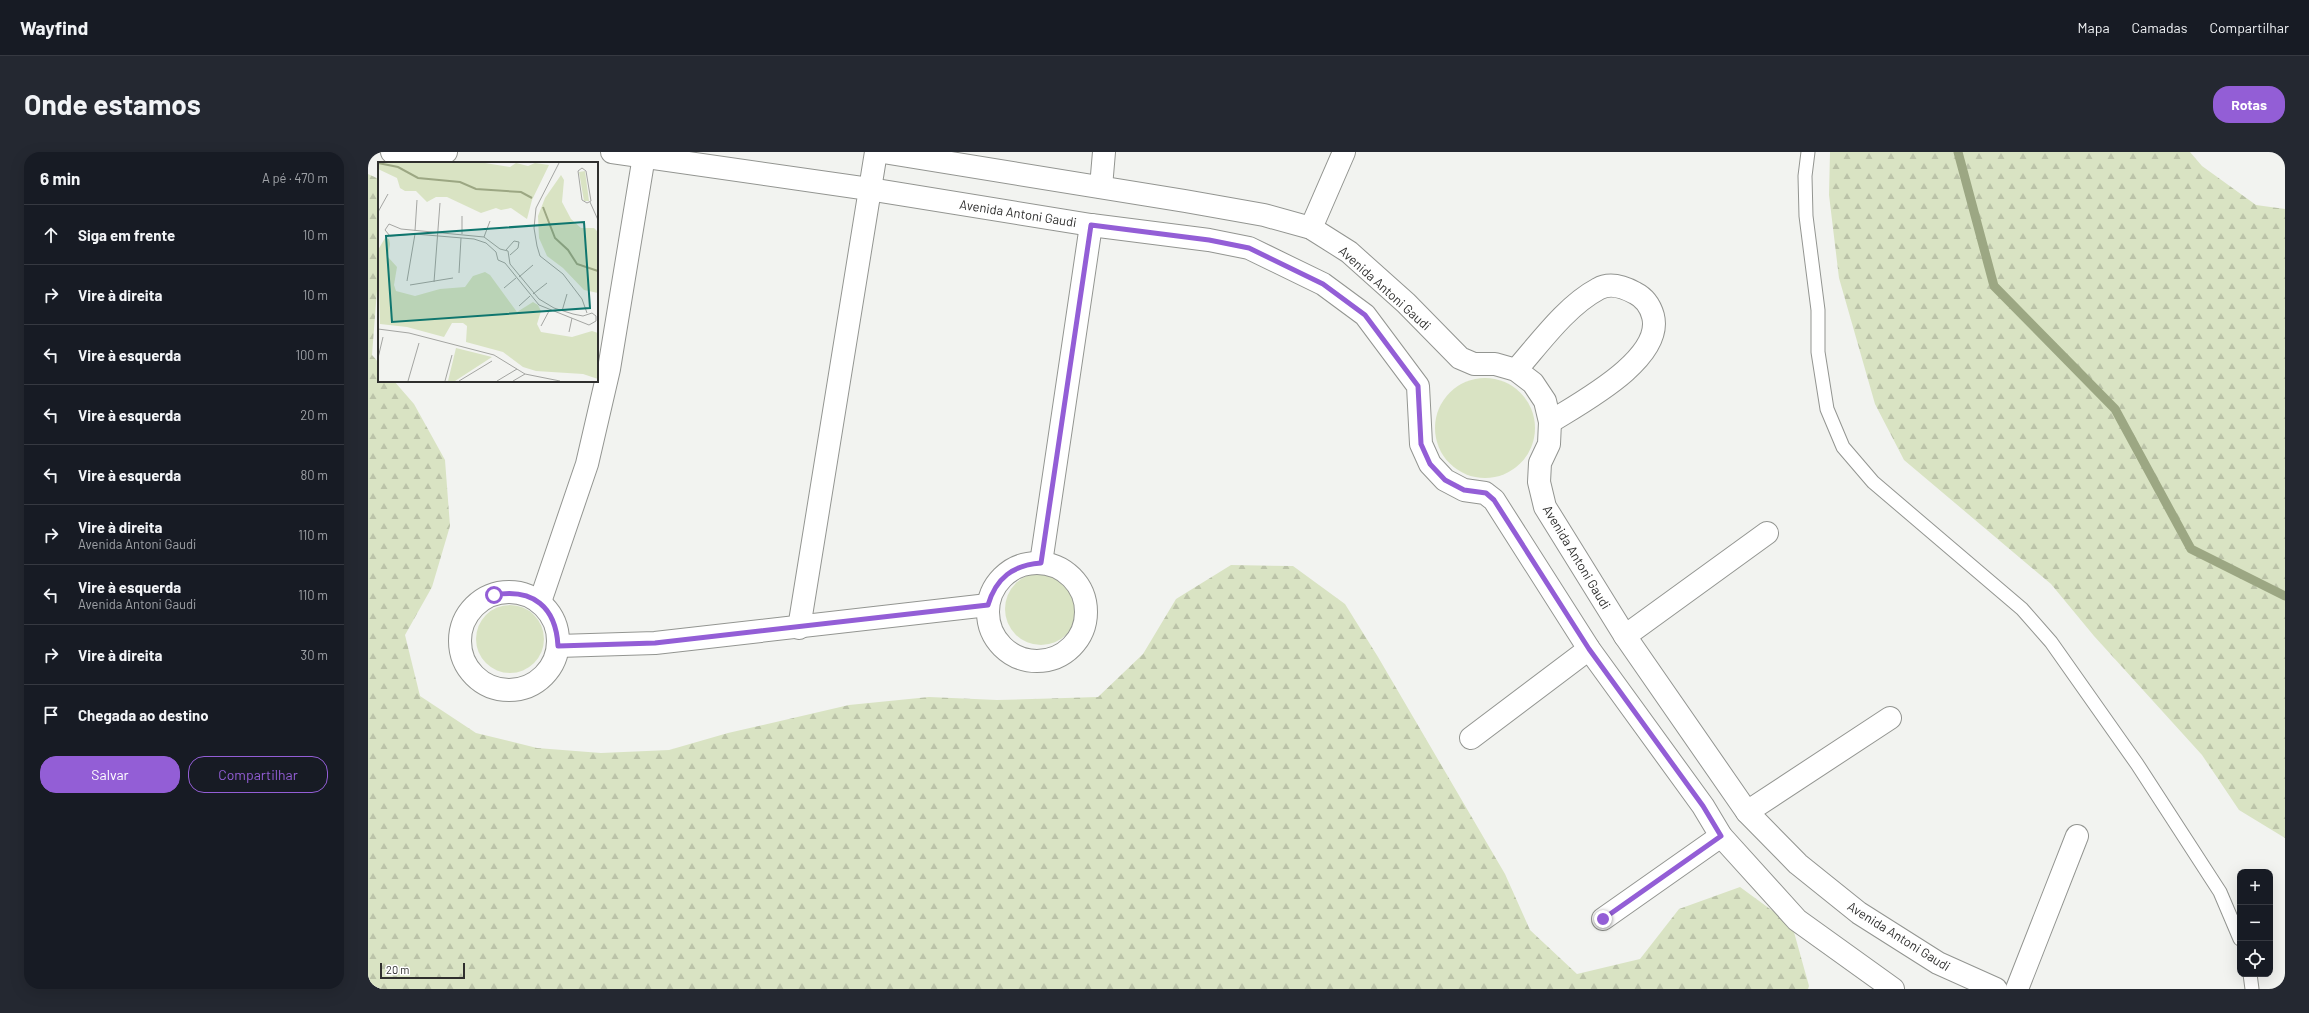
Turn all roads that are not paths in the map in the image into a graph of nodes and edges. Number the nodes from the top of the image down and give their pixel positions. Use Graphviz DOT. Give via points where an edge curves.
graph roads {
  1 [pos="392,152"];
  2 [pos="446,152"];
  3 [pos="612,152"];
  4 [pos="876,152"];
  5 [pos="883,152"];
  6 [pos="1104,152"];
  7 [pos="1344,152"];
  8 [pos="1808,152"];
  9 [pos="644,156"];
  10 [pos="1101,187"];
  11 [pos="869,189"];
  12 [pos="1091,225"];
  13 [pos="1311,228"];
  14 [pos="1516,370"];
  15 [pos="1550,422"];
  16 [pos="1767,533"];
  17 [pos="1041,563"];
  18 [pos="540,602"];
  19 [pos="988,605"];
  20 [pos="799,628"];
  21 [pos="1624,636"];
  22 [pos="558,646"];
  23 [pos="1589,649"];
  24 [pos="1890,718"];
  25 [pos="1471,738"];
  26 [pos="1747,812"];
  27 [pos="1721,836"];
  28 [pos="2077,836"];
  29 [pos="1603,919"];
  30 [pos="2237,932"];
  31 [pos="2250,977"];
  32 [pos="1890,988"];
  33 [pos="1996,989"];
  34 [pos="2017,989"];
  35 [pos="2252,989"];
  1 -- 2 [label="street" via="420,159"];
  3 -- 9 [label="street, Avenida Antoni Gaudi"];
  4 -- 11 [label="street"];
  5 -- 10 [label="street, Avenida Antoni Gaudi"];
  6 -- 10 [label="street"];
  7 -- 13 [label="street"];
  8 -- 30 [label="lane" via="1805,176 1806,216 1818,310 1818,352 1827,409 1843,447 1873,482 2022,609 2051,642 2137,764 2220,892"];
  9 -- 11 [label="street, Avenida Antoni Gaudi"];
  9 -- 18 [label="street" via="606,383 587,464"];
  10 -- 13 [label="street, Avenida Antoni Gaudi" via="1264,215"];
  11 -- 12 [label="street, Avenida Antoni Gaudi"];
  11 -- 20 [label="street"];
  12 -- 17 [label="street"];
  12 -- 23 [label="street, Avenida Antoni Gaudi" via="1209,240 1249,248 1323,284 1365,315 1418,386 1421,444 1430,464 1445,480 1464,490 1486,493 1494,500"];
  13 -- 14 [label="street, Avenida Antoni Gaudi" via="1349,252 1460,358 1474,364 1495,364"];
  14 -- 15 [label="street, Avenida Antoni Gaudi" via="1533,383 1545,401"];
  14 -- 15 [label="street" via="1556,324 1599,288 1612,285 1645,299 1652,314 1653,327 1648,346 1620,376"];
  15 -- 21 [label="street, Avenida Antoni Gaudi" via="1549,444 1540,463 1539,476 1545,507"];
  16 -- 21 [label="street"];
  17 -- 19 [label="street" via="1026,564 1000,579 992,591"];
  17 -- 19 [label="street" via="1056,567 1069,575 1080,587 1086,617 1082,632 1074,645 1061,655 1046,660 1031,661 1016,656 1003,648 993,636 988,621"];
  18 -- 22 [label="street" via="551,614 557,630"];
  18 -- 22 [label="street" via="510,592 494,595 480,602 469,614 462,628 460,644 463,659 472,673 484,684 500,690 516,690 532,685 545,675 555,662"];
  19 -- 20 [label="street"];
  20 -- 22 [label="street" via="655,643"];
  21 -- 26 [label="street, Avenida Antoni Gaudi"];
  23 -- 25 [label="street"];
  23 -- 27 [label="street, Avenida Antoni Gaudi" via="1703,806"];
  24 -- 26 [label="street"];
  26 -- 33 [label="street, Avenida Antoni Gaudi" via="1798,864 1859,913 1938,963"];
  27 -- 29 [label="street"];
  27 -- 32 [label="street, Avenida Antoni Gaudi" via="1798,920"];
  28 -- 34 [label="street"];
  31 -- 35 [label="lane"];
}
